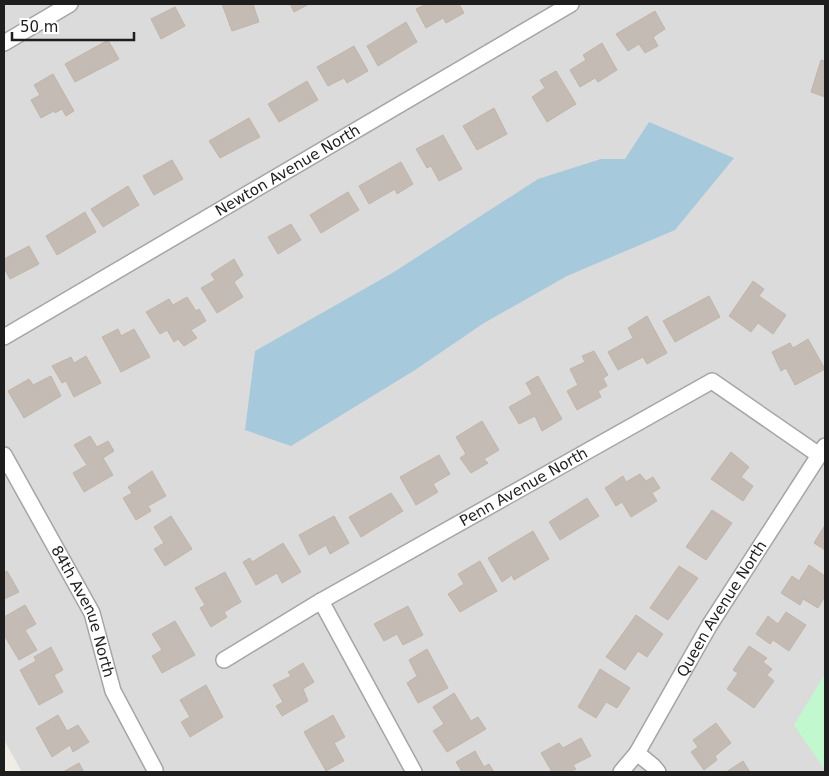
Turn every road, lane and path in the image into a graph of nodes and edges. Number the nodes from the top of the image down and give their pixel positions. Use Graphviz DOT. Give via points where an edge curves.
graph roads {
  1 [pos="70,4"];
  2 [pos="571,4"];
  3 [pos="4,43"];
  4 [pos="4,337"];
  5 [pos="822,450"];
  6 [pos="4,455"];
  7 [pos="321,602"];
  8 [pos="224,660"];
  9 [pos="636,753"];
  10 [pos="156,770"];
  11 [pos="414,772"];
  12 [pos="621,772"];
  13 [pos="658,772"];
  1 -- 3 [label="street"];
  2 -- 4 [label="street, Newton Avenue North"];
  5 -- 7 [label="street, Penn Avenue North" via="712,381"];
  5 -- 9 [label="street, Queen Avenue North" via="709,626"];
  6 -- 10 [label="street, 84th Avenue North" via="92,613 113,692"];
  7 -- 8 [label="street, Penn Avenue North"];
  7 -- 11 [label="street"];
  9 -- 12 [label="street, Queen Avenue North"];
  9 -- 13 [label="street"];
}
